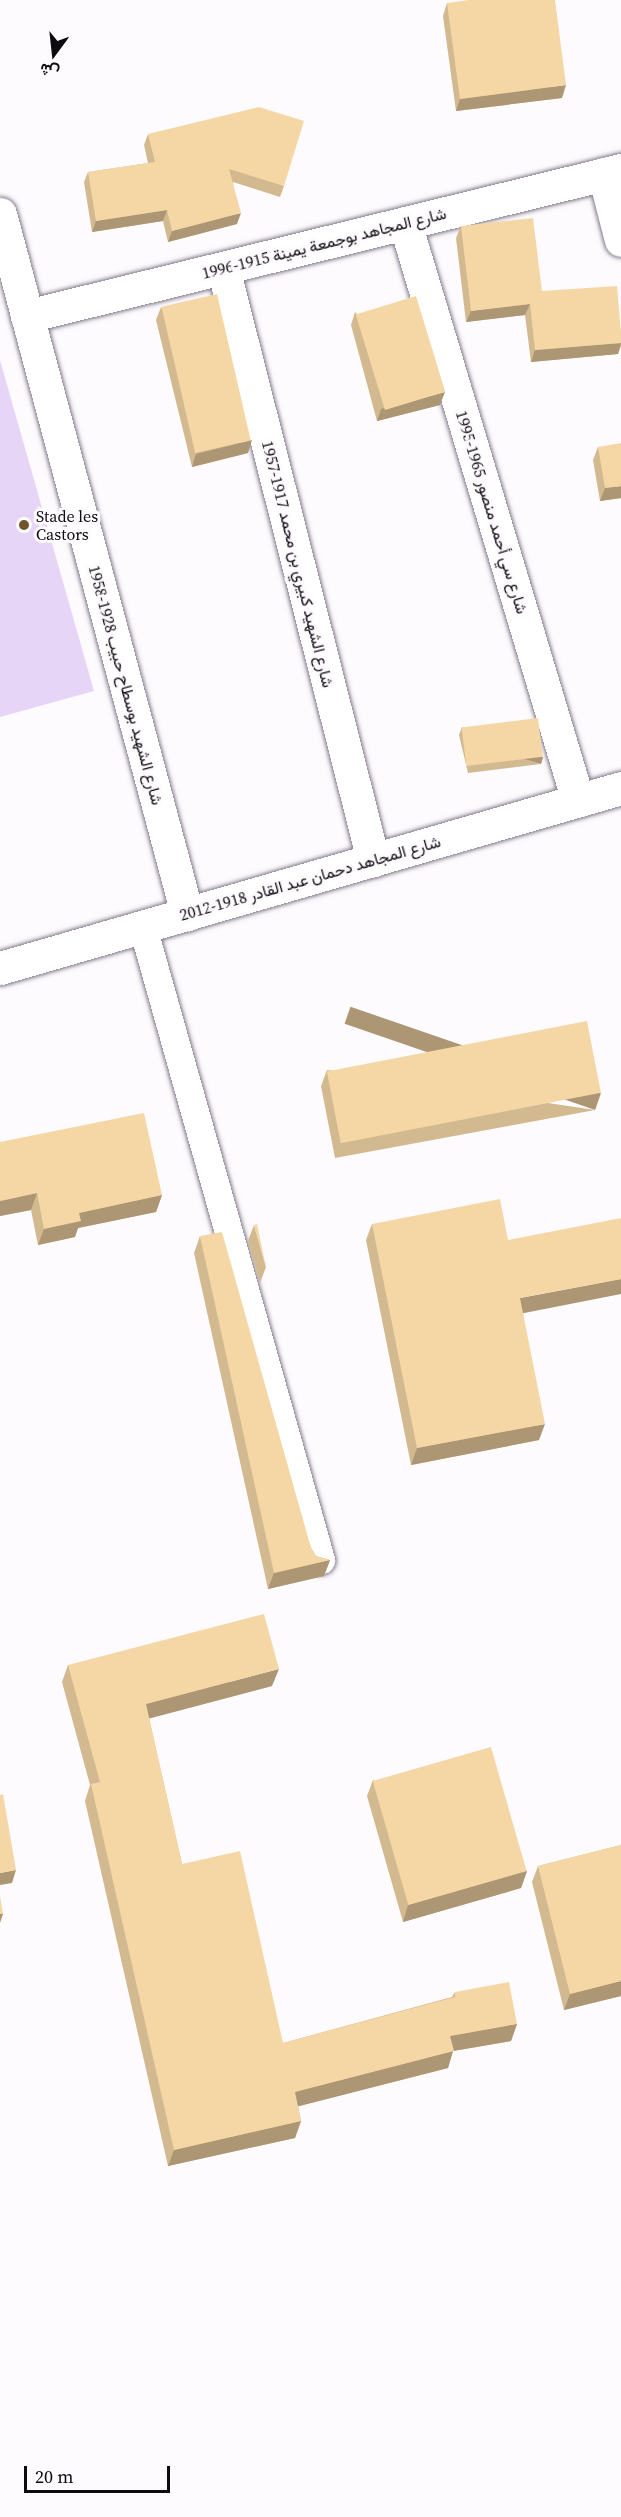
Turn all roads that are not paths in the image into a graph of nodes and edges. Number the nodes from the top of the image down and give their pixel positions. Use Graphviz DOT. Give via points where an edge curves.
graph roads {
  1 [pos="612,172"];
  2 [pos="0,214"];
  3 [pos="405,223"];
  4 [pos="621,240"];
  5 [pos="223,268"];
  6 [pos="27,316"];
  7 [pos="621,788"];
  8 [pos="578,801"];
  9 [pos="373,860"];
  10 [pos="187,914"];
  11 [pos="143,927"];
  12 [pos="0,968"];
  13 [pos="321,1560"];
  1 -- 3 [label="street, شارع المجاهد بوجمعة يمينة 1915-1996"];
  1 -- 4 [label="street"];
  2 -- 6 [label="street, شارع الشهيد بوسطاح حبيب 1928-1958"];
  3 -- 5 [label="street, شارع المجاهد بوجمعة يمينة 1915-1996"];
  3 -- 8 [label="street, شارع سي أحمد منصور 1965-1995"];
  5 -- 6 [label="street, شارع المجاهد بوجمعة يمينة 1915-1996"];
  5 -- 9 [label="street, شارع الشهيد كبيري بن محمد 1917-1957"];
  6 -- 10 [label="street, شارع الشهيد بوسطاح حبيب 1928-1958"];
  7 -- 8 [label="street, شارع المجاهد دحمان عبد القادر 1918-2012"];
  8 -- 9 [label="street, شارع المجاهد دحمان عبد القادر 1918-2012"];
  9 -- 10 [label="street, شارع المجاهد دحمان عبد القادر 1918-2012"];
  10 -- 11 [label="street, شارع المجاهد دحمان عبد القادر 1918-2012"];
  11 -- 12 [label="street, شارع المجاهد دحمان عبد القادر 1918-2012"];
  11 -- 13 [label="lane"];
}
